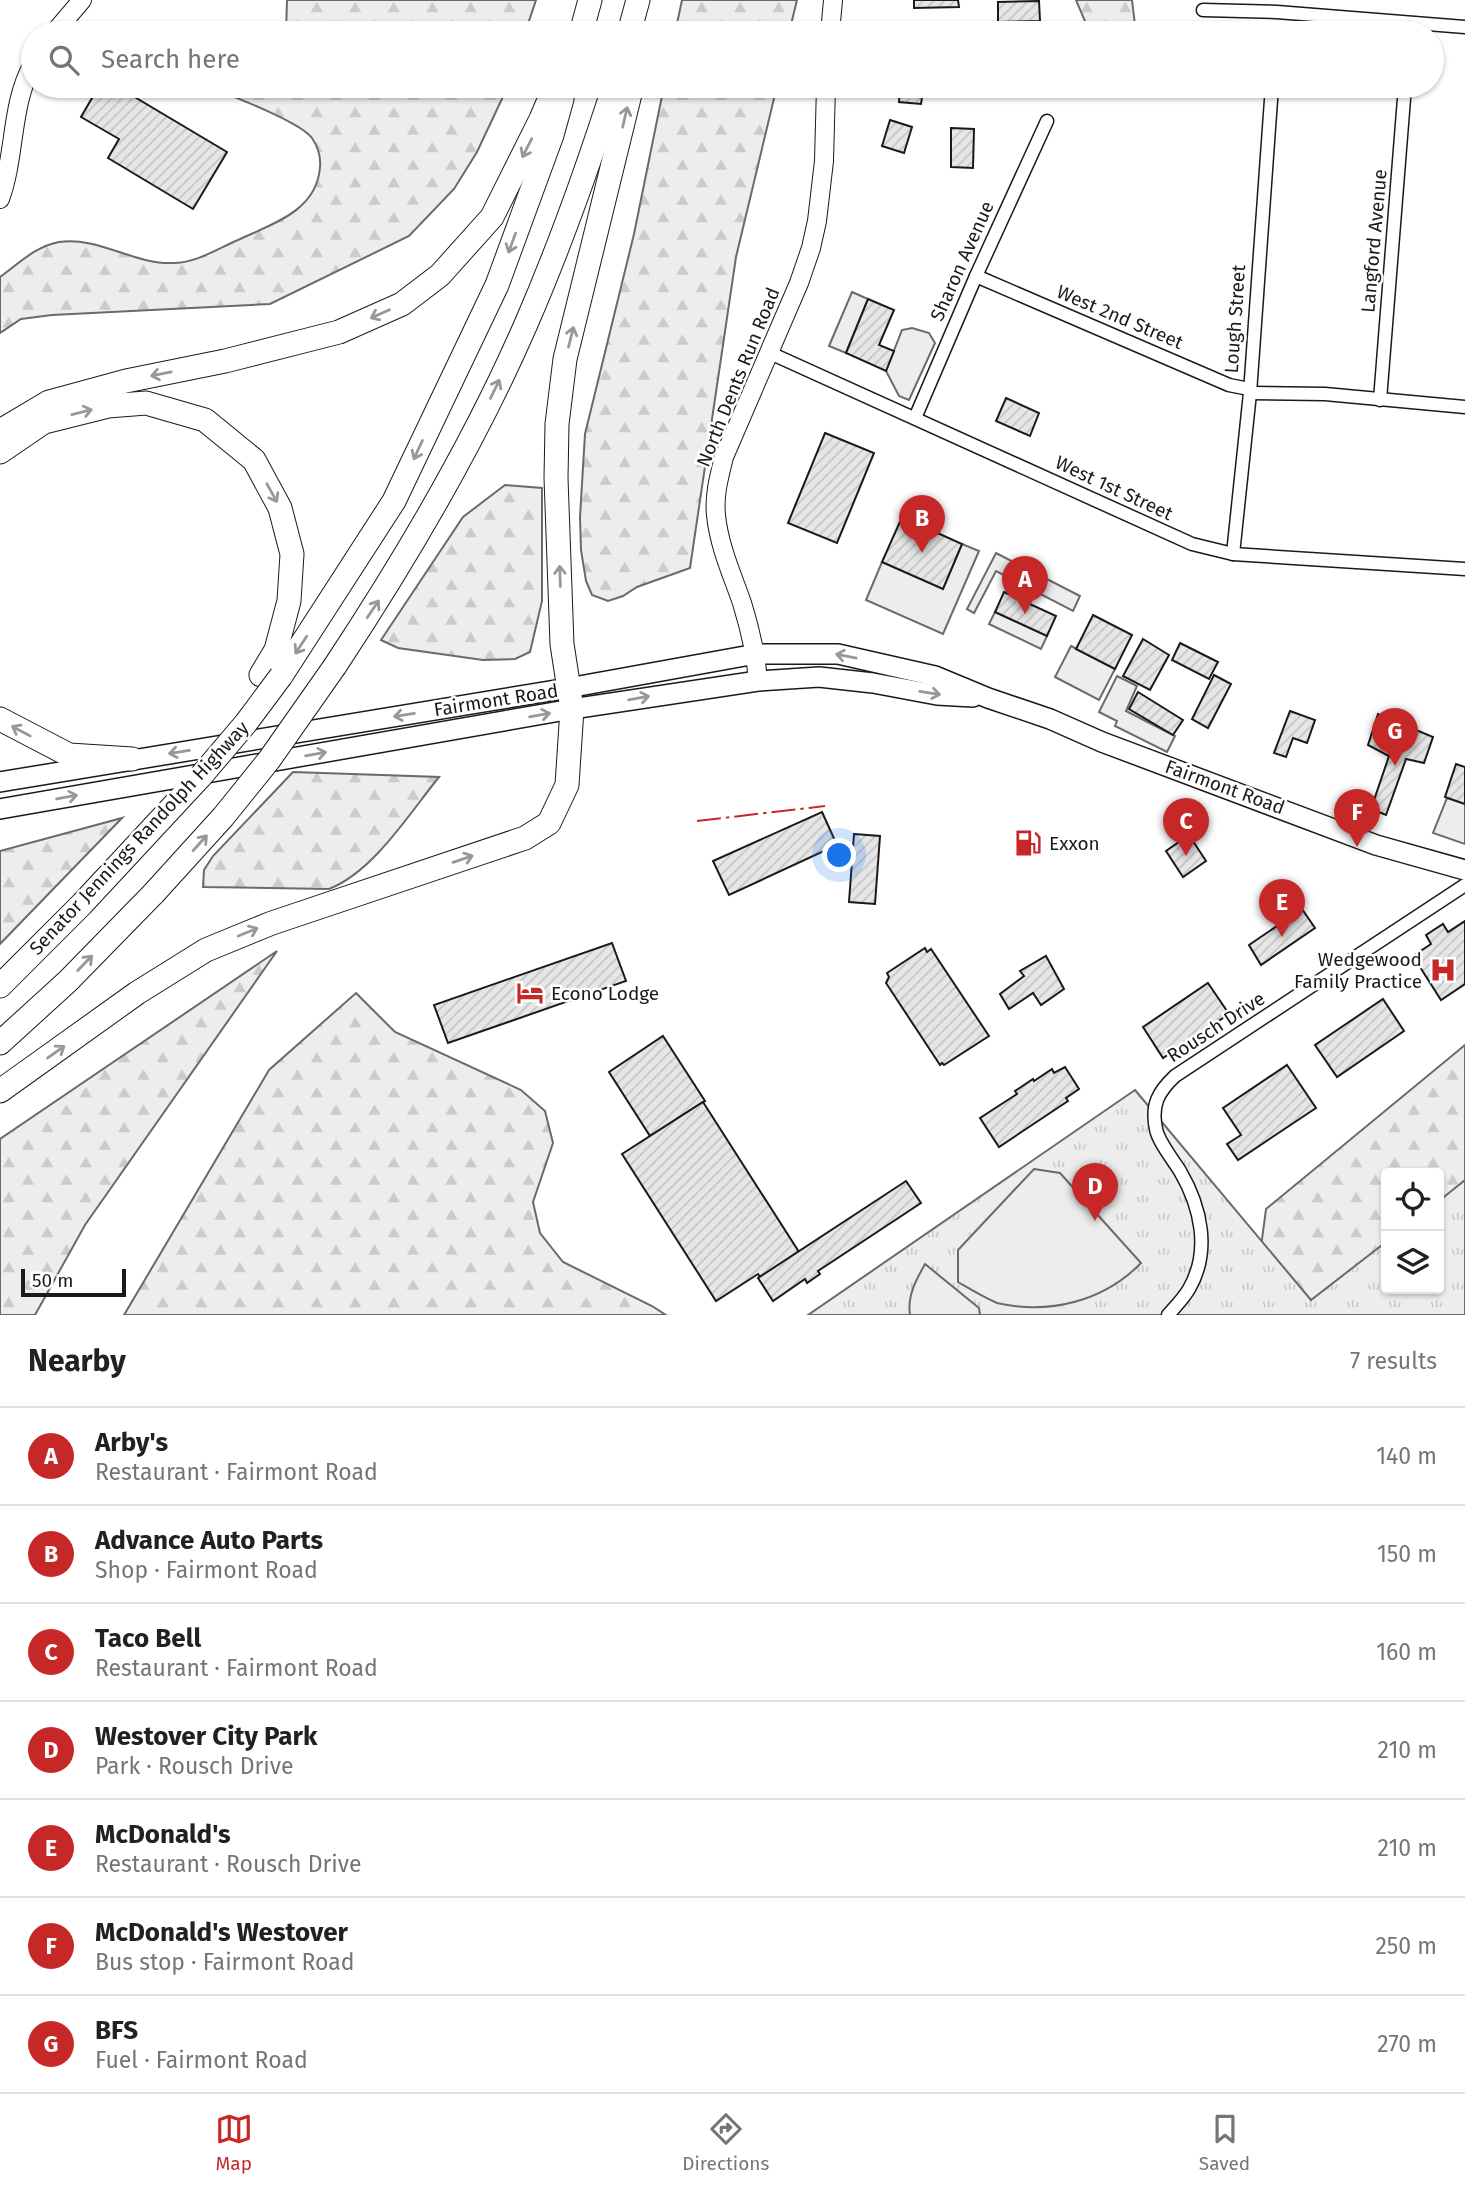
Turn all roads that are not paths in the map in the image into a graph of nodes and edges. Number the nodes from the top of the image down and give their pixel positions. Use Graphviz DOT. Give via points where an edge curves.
graph roads {
  1 [pos="82,0"];
  2 [pos="638,0"];
  3 [pos="644,0"];
  4 [pos="833,0"];
  5 [pos="1203,10"];
  6 [pos="64,21"];
  7 [pos="632,21"];
  8 [pos="643,21"];
  9 [pos="831,21"];
  10 [pos="1364,21"];
  11 [pos="1465,27"];
  12 [pos="1444,28"];
  13 [pos="21,96"];
  14 [pos="550,98"];
  15 [pos="563,98"];
  16 [pos="610,98"];
  17 [pos="629,98"];
  18 [pos="827,98"];
  19 [pos="1271,98"];
  20 [pos="1404,98"];
  21 [pos="1047,121"];
  22 [pos="0,199"];
  23 [pos="976,276"];
  24 [pos="770,353"];
  25 [pos="1249,391"];
  26 [pos="1380,400"];
  27 [pos="1465,407"];
  28 [pos="915,418"];
  29 [pos="0,431"];
  30 [pos="0,452"];
  31 [pos="1233,554"];
  32 [pos="1465,569"];
  33 [pos="756,654"];
  34 [pos="271,675"];
  35 [pos="758,681"];
  36 [pos="988,698"];
  37 [pos="570,699"];
  38 [pos="0,719"];
  39 [pos="132,760"];
  40 [pos="0,782"];
  41 [pos="0,808"];
  42 [pos="1465,870"];
  43 [pos="1465,885"];
  44 [pos="0,986"];
  45 [pos="0,1043"];
  46 [pos="0,1091"];
  47 [pos="1168,1315"];
  1 -- 6 [label="street"];
  2 -- 7 [label="highway"];
  3 -- 8 [label="highway"];
  4 -- 9 [label="street"];
  5 -- 10 [label="street"];
  11 -- 12 [label="street"];
  13 -- 22 [label="street"];
  14 -- 29 [label="highway, one-way" via="492,217 440,275 402,304 339,332 49,402"];
  15 -- 34 [label="highway, one-way" via="497,285 394,501"];
  45 -- 16 [label="highway, one-way, bridge" via="68,981 223,817 269,760 387,587 462,455 526,326"];
  37 -- 17 [label="highway, one-way" via="562,644 558,424 565,359"];
  18 -- 24 [label="street, North Dents Run Road" via="817,221 799,283"];
  19 -- 25 [label="street, Lough Street"];
  20 -- 26 [label="street, Langford Avenue"];
  21 -- 23 [label="street, Sharon Avenue"];
  23 -- 25 [label="street, West 2nd Street"];
  23 -- 28 [label="street, Sharon Avenue"];
  24 -- 28 [label="street, West 1st Street"];
  24 -- 33 [label="street, North Dents Run Road" via="724,457 716,487 722,549"];
  25 -- 26 [label="street, West 2nd Street"];
  25 -- 31 [label="street, Lough Street"];
  26 -- 27 [label="street, West 2nd Street"];
  28 -- 31 [label="street, West 1st Street" via="1192,544"];
  30 -- 34 [label="highway, one-way" via="44,422 108,406 146,403 205,420 254,460 280,508 292,554 289,601"];
  31 -- 32 [label="street, West 1st Street"];
  33 -- 35 [label="street, North Dents Run Road"];
  36 -- 33 [label="main road, Fairmont Road, one-way" via="935,676 838,654"];
  33 -- 37 [label="main road, Fairmont Road"];
  34 -- 44 [label="highway, Senator Jennings Randolph Highway, bridge" via="201,776"];
  35 -- 36 [label="main road, Fairmont Road, one-way" via="819,677"];
  37 -- 35 [label="main road, Fairmont Road, one-way"];
  36 -- 42 [label="main road, Fairmont Road" via="1377,845"];
  37 -- 39 [label="main road, Fairmont Road, one-way"];
  41 -- 37 [label="main road, Fairmont Road, one-way"];
  46 -- 37 [label="highway, one-way" via="206,950 272,923 525,838 549,823 567,785"];
  39 -- 38 [label="highway, one-way" via="69,755"];
  39 -- 40 [label="main road, Fairmont Road"];
  43 -- 47 [label="street, Rousch Drive" via="1160,1090 1156,1130 1190,1187 1200,1219 1202,1247 1195,1277"];
}
